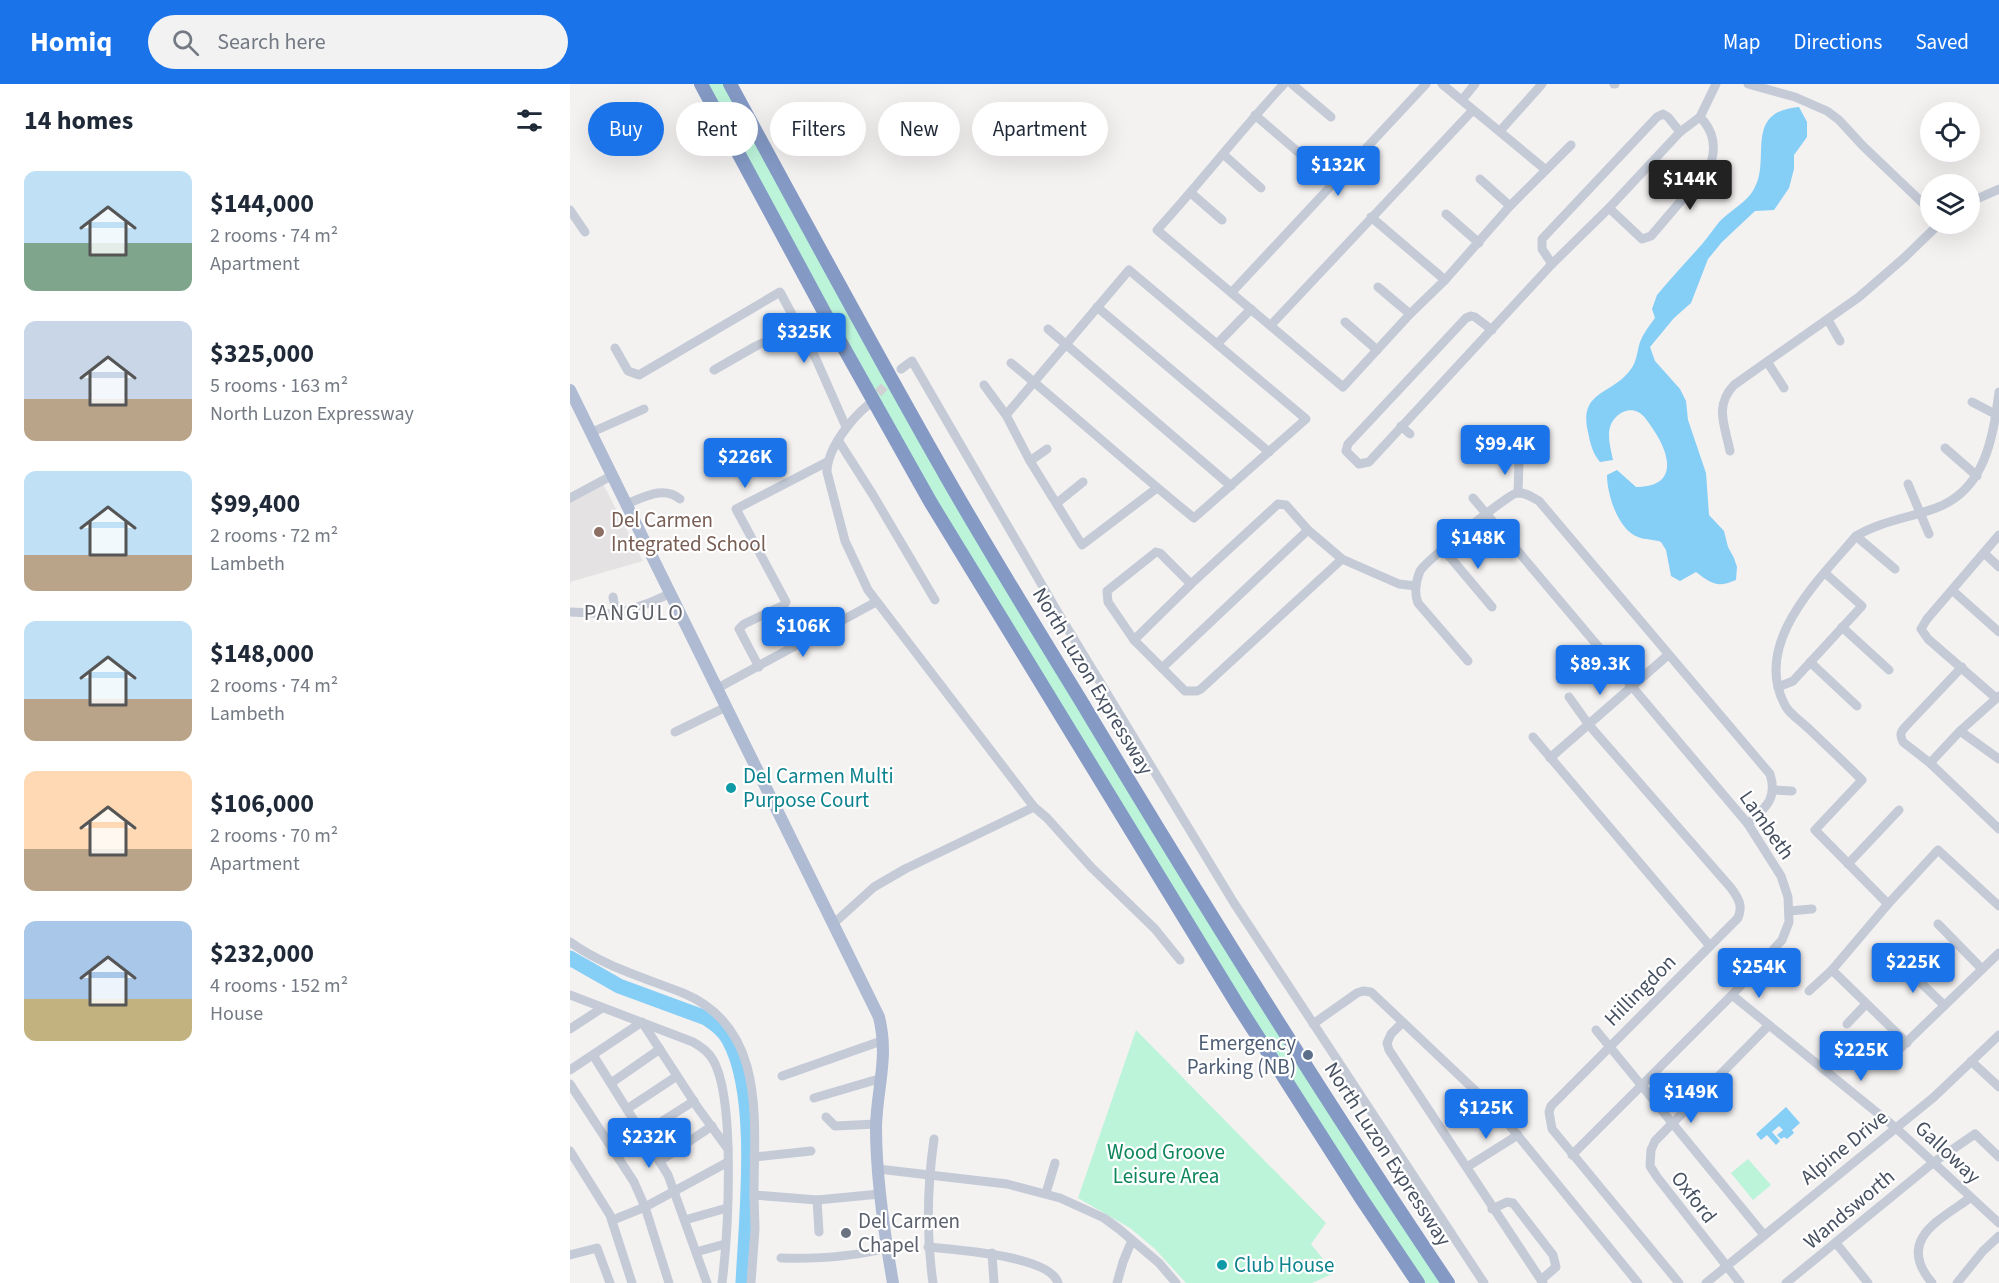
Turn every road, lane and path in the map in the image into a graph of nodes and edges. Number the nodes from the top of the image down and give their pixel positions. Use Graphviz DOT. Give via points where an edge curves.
graph roads {
  1 [pos="701,84"];
  2 [pos="730,84"];
  3 [pos="1284,84"];
  4 [pos="1292,84"];
  5 [pos="1426,84"];
  6 [pos="1442,84"];
  7 [pos="1475,84"];
  8 [pos="1542,84"];
  9 [pos="1716,84"];
  10 [pos="1750,84"];
  11 [pos="1462,99"];
  12 [pos="1473,110"];
  13 [pos="1255,115"];
  14 [pos="1331,117"];
  15 [pos="1700,117"];
  16 [pos="1500,130"];
  17 [pos="1680,132"];
  18 [pos="1571,145"];
  19 [pos="1223,154"];
  20 [pos="1546,170"];
  21 [pos="1480,179"];
  22 [pos="1333,182"];
  23 [pos="1261,188"];
  24 [pos="1999,189"];
  25 [pos="1191,193"];
  26 [pos="1980,198"];
  27 [pos="1920,200"];
  28 [pos="1510,206"];
  29 [pos="1609,208"];
  30 [pos="570,210"];
  31 [pos="1446,213"];
  32 [pos="1371,217"];
  33 [pos="1222,220"];
  34 [pos="585,232"];
  35 [pos="1929,234"];
  36 [pos="1479,243"];
  37 [pos="1552,264"];
  38 [pos="1445,280"];
  39 [pos="1378,286"];
  40 [pos="1232,292"];
  41 [pos="1097,308"];
  42 [pos="1251,309"];
  43 [pos="1410,314"];
  44 [pos="1828,320"];
  45 [pos="1345,322"];
  46 [pos="1271,325"];
  47 [pos="798,326"];
  48 [pos="1048,329"];
  49 [pos="1491,330"];
  50 [pos="1840,341"];
  51 [pos="1065,343"];
  52 [pos="1217,344"];
  53 [pos="615,348"];
  54 [pos="1377,350"];
  55 [pos="1011,363"];
  56 [pos="1768,363"];
  57 [pos="901,369"];
  58 [pos="714,370"];
  59 [pos="1034,382"];
  60 [pos="984,385"];
  61 [pos="1784,388"];
  62 [pos="571,392"];
  63 [pos="1999,392"];
  64 [pos="1972,402"];
  65 [pos="868,405"];
  66 [pos="644,410"];
  67 [pos="1006,415"];
  68 [pos="1997,415"];
  69 [pos="1401,426"];
  70 [pos="846,428"];
  71 [pos="590,433"];
  72 [pos="1410,434"];
  73 [pos="838,440"];
  74 [pos="1945,448"];
  75 [pos="1047,449"];
  76 [pos="1730,451"];
  77 [pos="1269,452"];
  78 [pos="1030,461"];
  79 [pos="1519,461"];
  80 [pos="826,462"];
  81 [pos="611,476"];
  82 [pos="1977,476"];
  83 [pos="1083,482"];
  84 [pos="1908,484"];
  85 [pos="1231,486"];
  86 [pos="1157,488"];
  87 [pos="1518,493"];
  88 [pos="570,498"];
  89 [pos="1473,498"];
  90 [pos="680,499"];
  91 [pos="1058,503"];
  92 [pos="626,504"];
  93 [pos="1919,513"];
  94 [pos="1486,514"];
  95 [pos="1308,530"];
  96 [pos="1929,534"];
  97 [pos="1999,535"];
  98 [pos="1857,536"];
  99 [pos="1444,550"];
  100 [pos="1984,553"];
  101 [pos="1342,559"];
  102 [pos="1999,567"];
  103 [pos="1895,569"];
  104 [pos="1825,573"];
  105 [pos="1191,584"];
  106 [pos="1416,586"];
  107 [pos="1952,590"];
  108 [pos="669,594"];
  109 [pos="613,597"];
  110 [pos="935,600"];
  111 [pos="876,602"];
  112 [pos="1492,607"];
  113 [pos="570,612"];
  114 [pos="616,614"];
  115 [pos="1842,627"];
  116 [pos="1999,632"];
  117 [pos="1134,640"];
  118 [pos="1668,655"];
  119 [pos="1468,661"];
  120 [pos="1810,662"];
  121 [pos="759,667"];
  122 [pos="1962,667"];
  123 [pos="1162,668"];
  124 [pos="1889,670"];
  125 [pos="1632,686"];
  126 [pos="1778,687"];
  127 [pos="716,689"];
  128 [pos="1569,697"];
  129 [pos="1998,697"];
  130 [pos="1857,706"];
  131 [pos="726,707"];
  132 [pos="1589,725"];
  133 [pos="1960,731"];
  134 [pos="675,732"];
  135 [pos="1533,737"];
  136 [pos="1550,758"];
  137 [pos="1999,759"];
  138 [pos="1930,763"];
  139 [pos="1774,790"];
  140 [pos="1792,790"];
  141 [pos="1034,807"];
  142 [pos="1899,810"];
  143 [pos="1749,824"];
  144 [pos="1999,829"];
  145 [pos="1848,864"];
  146 [pos="1888,904"];
  147 [pos="1999,906"];
  148 [pos="1812,909"];
  149 [pos="1789,910"];
  150 [pos="833,924"];
  151 [pos="1938,924"];
  152 [pos="570,942"];
  153 [pos="1710,946"];
  154 [pos="1999,953"];
  155 [pos="1180,960"];
  156 [pos="1899,962"];
  157 [pos="1982,969"];
  158 [pos="1832,970"];
  159 [pos="1809,992"];
  160 [pos="570,995"];
  161 [pos="1732,995"];
  162 [pos="1866,1004"];
  163 [pos="1944,1005"];
  164 [pos="602,1008"];
  165 [pos="642,1022"];
  166 [pos="1402,1023"];
  167 [pos="1313,1024"];
  168 [pos="1847,1024"];
  169 [pos="1769,1025"];
  170 [pos="570,1029"];
  171 [pos="1596,1030"];
  172 [pos="1999,1035"];
  173 [pos="884,1040"];
  174 [pos="1907,1043"];
  175 [pos="1610,1045"];
  176 [pos="660,1049"];
  177 [pos="593,1055"];
  178 [pos="1887,1061"];
  179 [pos="1971,1061"];
  180 [pos="570,1070"];
  181 [pos="677,1076"];
  182 [pos="782,1076"];
  183 [pos="882,1078"];
  184 [pos="611,1083"];
  185 [pos="1642,1083"];
  186 [pos="570,1084"];
  187 [pos="1999,1087"];
  188 [pos="814,1098"];
  189 [pos="694,1101"];
  190 [pos="627,1109"];
  191 [pos="826,1117"];
  192 [pos="1672,1122"];
  193 [pos="876,1124"];
  194 [pos="711,1126"];
  195 [pos="1896,1128"];
  196 [pos="642,1134"];
  197 [pos="1518,1135"];
  198 [pos="934,1139"];
  199 [pos="728,1149"];
  200 [pos="570,1151"];
  201 [pos="811,1151"];
  202 [pos="1572,1155"];
  203 [pos="754,1157"];
  204 [pos="1999,1157"];
  205 [pos="660,1161"];
  206 [pos="728,1162"];
  207 [pos="1934,1162"];
  208 [pos="1055,1163"];
  209 [pos="1467,1167"];
  210 [pos="878,1169"];
  211 [pos="929,1174"];
  212 [pos="674,1191"];
  213 [pos="1046,1193"];
  214 [pos="880,1194"];
  215 [pos="754,1195"];
  216 [pos="1970,1198"];
  217 [pos="817,1200"];
  218 [pos="645,1207"];
  219 [pos="727,1208"];
  220 [pos="1492,1209"];
  221 [pos="613,1220"];
  222 [pos="685,1220"];
  223 [pos="1999,1223"];
  224 [pos="819,1232"];
  225 [pos="1764,1235"];
  226 [pos="1999,1236"];
  227 [pos="1132,1240"];
  228 [pos="1836,1243"];
  229 [pos="725,1244"];
  230 [pos="928,1247"];
  231 [pos="887,1248"];
  232 [pos="1905,1248"];
  233 [pos="1917,1250"];
  234 [pos="696,1252"];
  235 [pos="992,1253"];
  236 [pos="570,1255"];
  237 [pos="781,1258"];
  238 [pos="1726,1268"];
  239 [pos="1797,1274"];
  240 [pos="1542,1282"];
  241 [pos="610,1283"];
  242 [pos="632,1283"];
  243 [pos="669,1283"];
  244 [pos="707,1283"];
  245 [pos="722,1283"];
  246 [pos="751,1283"];
  247 [pos="893,1283"];
  248 [pos="933,1283"];
  249 [pos="994,1283"];
  250 [pos="1058,1283"];
  251 [pos="1117,1283"];
  252 [pos="1176,1283"];
  253 [pos="1418,1283"];
  254 [pos="1449,1283"];
  255 [pos="1484,1283"];
  256 [pos="1638,1283"];
  257 [pos="1679,1283"];
  258 [pos="1706,1283"];
  259 [pos="1740,1283"];
  260 [pos="1786,1283"];
  261 [pos="1804,1283"];
  262 [pos="1868,1283"];
  263 [pos="1932,1283"];
  264 [pos="1957,1283"];
  1 -- 253 [label="highway" via="931,503 1225,984"];
  2 -- 254 [label="highway, North Luzon Expressway" via="967,513 1277,1021"];
  3 -- 13 [label="street"];
  4 -- 14 [label="street"];
  5 -- 22 [label="street"];
  6 -- 11 [label="street"];
  7 -- 11 [label="street"];
  8 -- 16 [label="street"];
  9 -- 15 [label="street"];
  10 -- 27 [label="street" via="1827,111"];
  11 -- 12 [label="street"];
  12 -- 16 [label="street"];
  12 -- 32 [label="street"];
  13 -- 19 [label="street"];
  13 -- 22 [label="street"];
  15 -- 17 [label="street"];
  15 -- 29 [label="street" via="1712,131 1712,162 1651,236 1642,239"];
  16 -- 20 [label="street"];
  17 -- 29 [label="street"];
  17 -- 37 [label="street" via="1668,117 1657,117 1542,239 1542,249"];
  18 -- 20 [label="street"];
  19 -- 23 [label="street"];
  19 -- 25 [label="street"];
  20 -- 28 [label="street"];
  21 -- 28 [label="street"];
  22 -- 40 [label="street"];
  24 -- 26 [label="street"];
  25 -- 33 [label="street"];
  25 -- 40 [label="street" via="1157,230"];
  28 -- 36 [label="street"];
  29 -- 37 [label="street"];
  30 -- 34 [label="street"];
  31 -- 36 [label="street"];
  32 -- 38 [label="street"];
  32 -- 46 [label="street"];
  35 -- 44 [label="street" via="1874,285"];
  36 -- 38 [label="street"];
  37 -- 49 [label="street"];
  38 -- 43 [label="street"];
  39 -- 43 [label="street"];
  40 -- 42 [label="street"];
  41 -- 51 [label="street"];
  41 -- 52 [label="street" via="1129,270"];
  41 -- 77 [label="street"];
  42 -- 46 [label="street"];
  42 -- 52 [label="street"];
  43 -- 54 [label="street"];
  44 -- 50 [label="street"];
  44 -- 56 [label="street"];
  45 -- 54 [label="street"];
  46 -- 54 [label="street" via="1343,387"];
  47 -- 53 [label="street" via="780,292 639,375 628,370"];
  47 -- 58 [label="street"];
  47 -- 70 [label="street"];
  48 -- 51 [label="street"];
  49 -- 69 [label="street"];
  49 -- 69 [label="street" via="1475,317 1466,318 1348,444 1346,451 1359,464 1369,462"];
  51 -- 59 [label="street"];
  51 -- 85 [label="street"];
  52 -- 77 [label="street" via="1306,419"];
  55 -- 59 [label="street"];
  56 -- 61 [label="street"];
  56 -- 76 [label="street" via="1734,385 1723,398 1721,407"];
  57 -- 167 [label="street" via="912,361 1141,752"];
  59 -- 67 [label="street"];
  59 -- 86 [label="street"];
  60 -- 67 [label="street"];
  62 -- 71 [label="main road"];
  63 -- 68 [label="street"];
  64 -- 68 [label="street"];
  65 -- 70 [label="street"];
  66 -- 71 [label="street"];
  67 -- 78 [label="street"];
  68 -- 82 [label="street"];
  69 -- 72 [label="street"];
  70 -- 73 [label="street"];
  71 -- 81 [label="main road"];
  73 -- 80 [label="street"];
  73 -- 110 [label="street"];
  74 -- 82 [label="street"];
  75 -- 78 [label="street"];
  77 -- 85 [label="street"];
  78 -- 91 [label="street"];
  79 -- 87 [label="street"];
  80 -- 111 [label="street" via="845,541"];
  80 -- 121 [label="street" via="736,509 786,602 739,629"];
  81 -- 88 [label="street"];
  81 -- 92 [label="main road"];
  82 -- 93 [label="street" via="1950,501"];
  83 -- 91 [label="street"];
  84 -- 93 [label="street"];
  85 -- 86 [label="street" via="1194,518"];
  86 -- 91 [label="street" via="1082,545"];
  87 -- 94 [label="street"];
  87 -- 118 [label="street" via="1539,501"];
  89 -- 94 [label="street, Lambeth"];
  90 -- 92 [label="street" via="661,492"];
  92 -- 108 [label="main road"];
  93 -- 96 [label="street"];
  93 -- 98 [label="street"];
  94 -- 99 [label="street"];
  94 -- 125 [label="street, Lambeth"];
  95 -- 101 [label="street"];
  95 -- 105 [label="street" via="1286,505 1278,504"];
  95 -- 123 [label="street"];
  97 -- 100 [label="street"];
  98 -- 103 [label="street"];
  98 -- 104 [label="street"];
  99 -- 106 [label="street" via="1421,570"];
  99 -- 112 [label="street"];
  100 -- 102 [label="street"];
  100 -- 107 [label="street"];
  101 -- 106 [label="street" via="1399,584"];
  101 -- 123 [label="street" via="1197,691 1185,691"];
  104 -- 115 [label="street" via="1862,606"];
  104 -- 126 [label="street" via="1786,627 1778,654"];
  105 -- 117 [label="street"];
  105 -- 117 [label="street" via="1156,552 1107,591 1108,602"];
  106 -- 119 [label="street" via="1418,603"];
  107 -- 116 [label="street"];
  107 -- 122 [label="street" via="1921,629"];
  108 -- 114 [label="street"];
  108 -- 127 [label="main road"];
  109 -- 114 [label="street"];
  111 -- 121 [label="street"];
  111 -- 141 [label="street"];
  113 -- 114 [label="street"];
  115 -- 120 [label="street"];
  115 -- 124 [label="street"];
  117 -- 123 [label="street"];
  118 -- 125 [label="street"];
  118 -- 139 [label="street" via="1770,774"];
  120 -- 126 [label="street" via="1794,681"];
  120 -- 130 [label="street"];
  121 -- 127 [label="street"];
  122 -- 129 [label="street"];
  122 -- 138 [label="street" via="1901,732 1903,742"];
  125 -- 132 [label="street"];
  125 -- 143 [label="street, Lambeth"];
  126 -- 145 [label="street" via="1787,708 1862,780 1815,830"];
  127 -- 131 [label="main road"];
  128 -- 132 [label="street, Hillingdon"];
  129 -- 133 [label="street"];
  131 -- 134 [label="street"];
  131 -- 150 [label="main road"];
  132 -- 136 [label="street"];
  132 -- 153 [label="street, Hillingdon" via="1739,899 1742,910 1738,918"];
  133 -- 137 [label="street"];
  133 -- 138 [label="street"];
  135 -- 136 [label="street"];
  136 -- 153 [label="street"];
  138 -- 144 [label="street"];
  139 -- 140 [label="street"];
  139 -- 143 [label="street" via="1771,800"];
  141 -- 150 [label="street" via="874,887"];
  141 -- 155 [label="street" via="1155,928"];
  142 -- 145 [label="street"];
  143 -- 149 [label="street, Lambeth" via="1780,876"];
  145 -- 146 [label="street"];
  146 -- 147 [label="street" via="1938,850"];
  146 -- 158 [label="street"];
  148 -- 149 [label="street"];
  149 -- 161 [label="street, Lambeth" via="1782,940"];
  150 -- 173 [label="main road" via="874,1007"];
  151 -- 157 [label="street"];
  152 -- 203 [label="street" via="702,1002 726,1024 746,1060 752,1087"];
  153 -- 175 [label="street, Hillingdon"];
  154 -- 157 [label="street"];
  156 -- 163 [label="street"];
  157 -- 163 [label="street"];
  158 -- 159 [label="street"];
  158 -- 162 [label="street"];
  160 -- 164 [label="street"];
  161 -- 169 [label="street, Galloway"];
  161 -- 185 [label="street, Lambeth"];
  162 -- 168 [label="street"];
  162 -- 174 [label="street"];
  163 -- 174 [label="street"];
  164 -- 165 [label="street"];
  164 -- 170 [label="street"];
  165 -- 176 [label="street"];
  165 -- 177 [label="street"];
  165 -- 199 [label="street" via="693,1042 714,1060 723,1092"];
  166 -- 167 [label="street" via="1371,992 1363,991"];
  166 -- 197 [label="street" via="1502,1115"];
  166 -- 209 [label="street" via="1391,1034 1389,1050"];
  167 -- 255 [label="street"];
  169 -- 192 [label="street, Oxford"];
  169 -- 195 [label="street, Galloway"];
  171 -- 175 [label="street"];
  172 -- 179 [label="street, Alpine Drive"];
  173 -- 182 [label="street"];
  173 -- 183 [label="main road"];
  174 -- 178 [label="street"];
  175 -- 185 [label="street"];
  175 -- 202 [label="street, Hillingdon" via="1546,1112 1552,1129"];
  176 -- 181 [label="street"];
  176 -- 184 [label="street"];
  177 -- 180 [label="street"];
  177 -- 184 [label="street"];
  179 -- 187 [label="street"];
  179 -- 195 [label="street, Alpine Drive"];
  181 -- 189 [label="street"];
  181 -- 190 [label="street"];
  183 -- 188 [label="street"];
  183 -- 193 [label="main road"];
  184 -- 190 [label="street"];
  185 -- 192 [label="street"];
  185 -- 202 [label="street, Lambeth"];
  186 -- 218 [label="street" via="634,1182"];
  189 -- 194 [label="street"];
  189 -- 196 [label="street"];
  190 -- 196 [label="street"];
  191 -- 193 [label="street" via="835,1126"];
  192 -- 225 [label="street"];
  192 -- 238 [label="street, Oxford" via="1646,1156 1657,1177"];
  193 -- 210 [label="main road"];
  194 -- 199 [label="street"];
  194 -- 205 [label="street"];
  195 -- 207 [label="street, Galloway"];
  195 -- 225 [label="street, Alpine Drive"];
  196 -- 205 [label="street"];
  197 -- 209 [label="street"];
  197 -- 256 [label="street"];
  198 -- 211 [label="street"];
  199 -- 206 [label="street"];
  200 -- 221 [label="street"];
  201 -- 203 [label="street"];
  202 -- 257 [label="street, Hillingdon"];
  203 -- 215 [label="street"];
  204 -- 207 [label="street, Wandsworth" via="1975,1134"];
  205 -- 212 [label="street"];
  206 -- 212 [label="street"];
  206 -- 219 [label="street"];
  207 -- 216 [label="street, Galloway"];
  207 -- 228 [label="street, Wandsworth"];
  208 -- 213 [label="street"];
  209 -- 220 [label="street"];
  210 -- 211 [label="street"];
  210 -- 214 [label="main road"];
  211 -- 213 [label="street"];
  211 -- 230 [label="street"];
  212 -- 218 [label="street"];
  212 -- 222 [label="street"];
  213 -- 227 [label="street" via="1104,1218"];
  214 -- 217 [label="street"];
  214 -- 231 [label="main road"];
  215 -- 217 [label="street"];
  215 -- 246 [label="street"];
  216 -- 223 [label="street, Galloway"];
  216 -- 233 [label="street" via="1923,1234"];
  217 -- 224 [label="street"];
  218 -- 221 [label="street"];
  218 -- 243 [label="street"];
  219 -- 222 [label="street"];
  219 -- 229 [label="street"];
  220 -- 240 [label="street"];
  220 -- 240 [label="street" via="1513,1203 1553,1255 1556,1267"];
  221 -- 242 [label="street"];
  222 -- 234 [label="street"];
  225 -- 238 [label="street, Alpine Drive"];
  226 -- 264 [label="street"];
  227 -- 251 [label="street"];
  227 -- 252 [label="street"];
  228 -- 239 [label="street, Wandsworth"];
  228 -- 262 [label="street"];
  229 -- 234 [label="street"];
  229 -- 245 [label="street"];
  230 -- 235 [label="street"];
  230 -- 248 [label="street"];
  231 -- 237 [label="street" via="809,1259"];
  231 -- 247 [label="main road"];
  232 -- 233 [label="street"];
  233 -- 263 [label="street" via="1922,1272"];
  234 -- 244 [label="street"];
  235 -- 249 [label="street"];
  235 -- 250 [label="street" via="1040,1267"];
  236 -- 241 [label="street" via="597,1248"];
  238 -- 258 [label="street, Alpine Drive"];
  238 -- 259 [label="street, Oxford"];
  239 -- 260 [label="street, Wandsworth"];
  239 -- 261 [label="street"];
}
